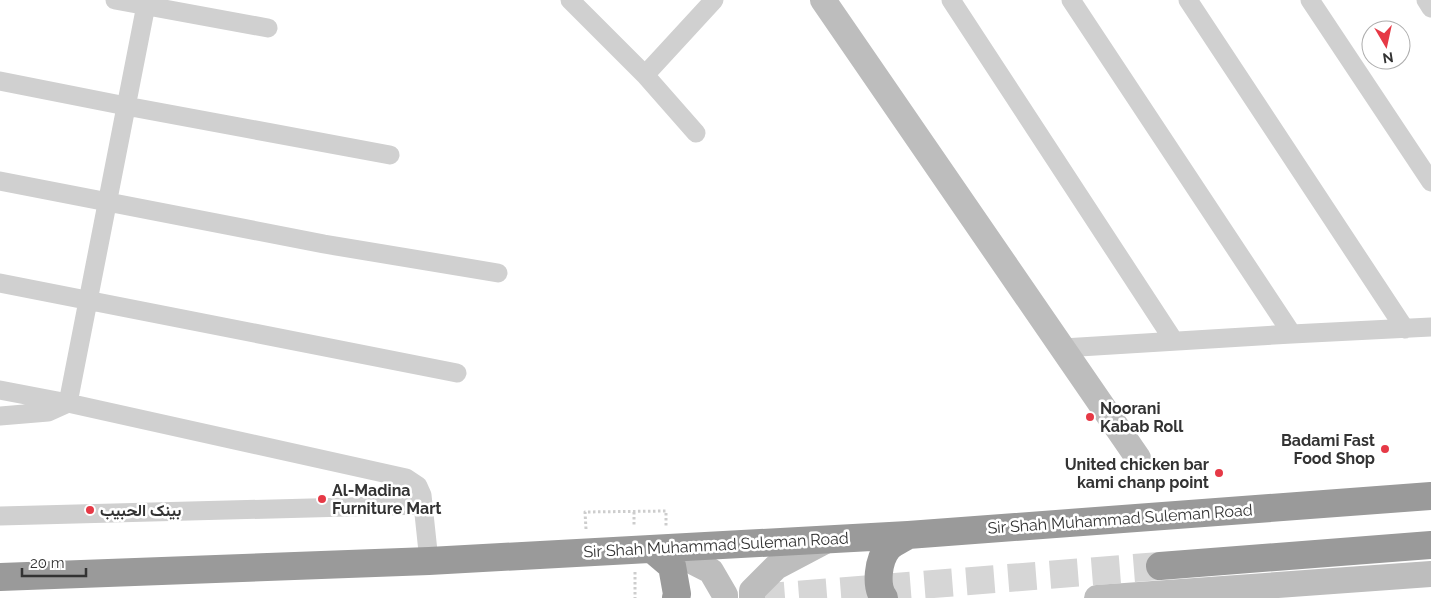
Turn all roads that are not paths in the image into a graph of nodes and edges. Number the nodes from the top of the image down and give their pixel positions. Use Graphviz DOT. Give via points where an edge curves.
graph roads {
  1 [pos="115,0"];
  2 [pos="570,0"];
  3 [pos="714,0"];
  4 [pos="823,0"];
  5 [pos="951,0"];
  6 [pos="1071,0"];
  7 [pos="1188,0"];
  8 [pos="1310,0"];
  9 [pos="1426,0"];
  10 [pos="146,3"];
  11 [pos="1431,8"];
  12 [pos="268,28"];
  13 [pos="645,75"];
  14 [pos="0,81"];
  15 [pos="126,106"];
  16 [pos="696,133"];
  17 [pos="390,155"];
  18 [pos="0,181"];
  19 [pos="1431,182"];
  20 [pos="108,201"];
  21 [pos="498,273"];
  22 [pos="0,283"];
  23 [pos="88,300"];
  24 [pos="1431,327"];
  25 [pos="1405,329"];
  26 [pos="1292,334"];
  27 [pos="1174,341"];
  28 [pos="1063,348"];
  29 [pos="458,373"];
  30 [pos="0,390"];
  31 [pos="68,402"];
  32 [pos="0,416"];
  33 [pos="1138,458"];
  34 [pos="1431,496"];
  35 [pos="423,505"];
  36 [pos="0,516"];
  37 [pos="908,535"];
  38 [pos="829,539"];
  39 [pos="1431,545"];
  40 [pos="659,548"];
  41 [pos="429,560"];
  42 [pos="1160,566"];
  43 [pos="1431,574"];
  44 [pos="0,577"];
  45 [pos="676,598"];
  46 [pos="725,598"];
  47 [pos="752,598"];
  48 [pos="884,598"];
  49 [pos="1097,598"];
  1 -- 10 [label="street"];
  2 -- 13 [label="street"];
  3 -- 13 [label="street"];
  4 -- 28 [label="street"];
  5 -- 27 [label="street"];
  6 -- 26 [label="street"];
  7 -- 25 [label="street"];
  8 -- 19 [label="street"];
  9 -- 11 [label="street"];
  10 -- 12 [label="street"];
  10 -- 15 [label="street"];
  13 -- 16 [label="street"];
  14 -- 15 [label="street"];
  15 -- 17 [label="street"];
  15 -- 20 [label="street"];
  18 -- 20 [label="street"];
  20 -- 21 [label="street" via="324,244"];
  20 -- 23 [label="street"];
  22 -- 23 [label="street"];
  23 -- 29 [label="street"];
  23 -- 31 [label="street"];
  24 -- 25 [label="street"];
  25 -- 26 [label="street"];
  26 -- 27 [label="street"];
  27 -- 28 [label="street"];
  28 -- 33 [label="street"];
  30 -- 31 [label="street"];
  31 -- 32 [label="street" via="48,412"];
  31 -- 35 [label="street" via="406,478 418,486"];
  34 -- 37 [label="highway, Sir Shah Muhammad Suleman Road"];
  35 -- 36 [label="street"];
  35 -- 41 [label="street"];
  37 -- 38 [label="highway, Sir Shah Muhammad Suleman Road"];
  37 -- 48 [label="highway" via="888,548 878,570"];
  38 -- 40 [label="highway, Sir Shah Muhammad Suleman Road"];
  38 -- 47 [label="street" via="776,567 752,591"];
  39 -- 42 [label="highway"];
  40 -- 41 [label="highway, Sir Shah Muhammad Suleman Road"];
  40 -- 45 [label="highway" via="672,566"];
  40 -- 46 [label="street" via="711,570"];
  41 -- 44 [label="highway, Sir Shah Muhammad Suleman Road"];
  43 -- 49 [label="street"];
}
